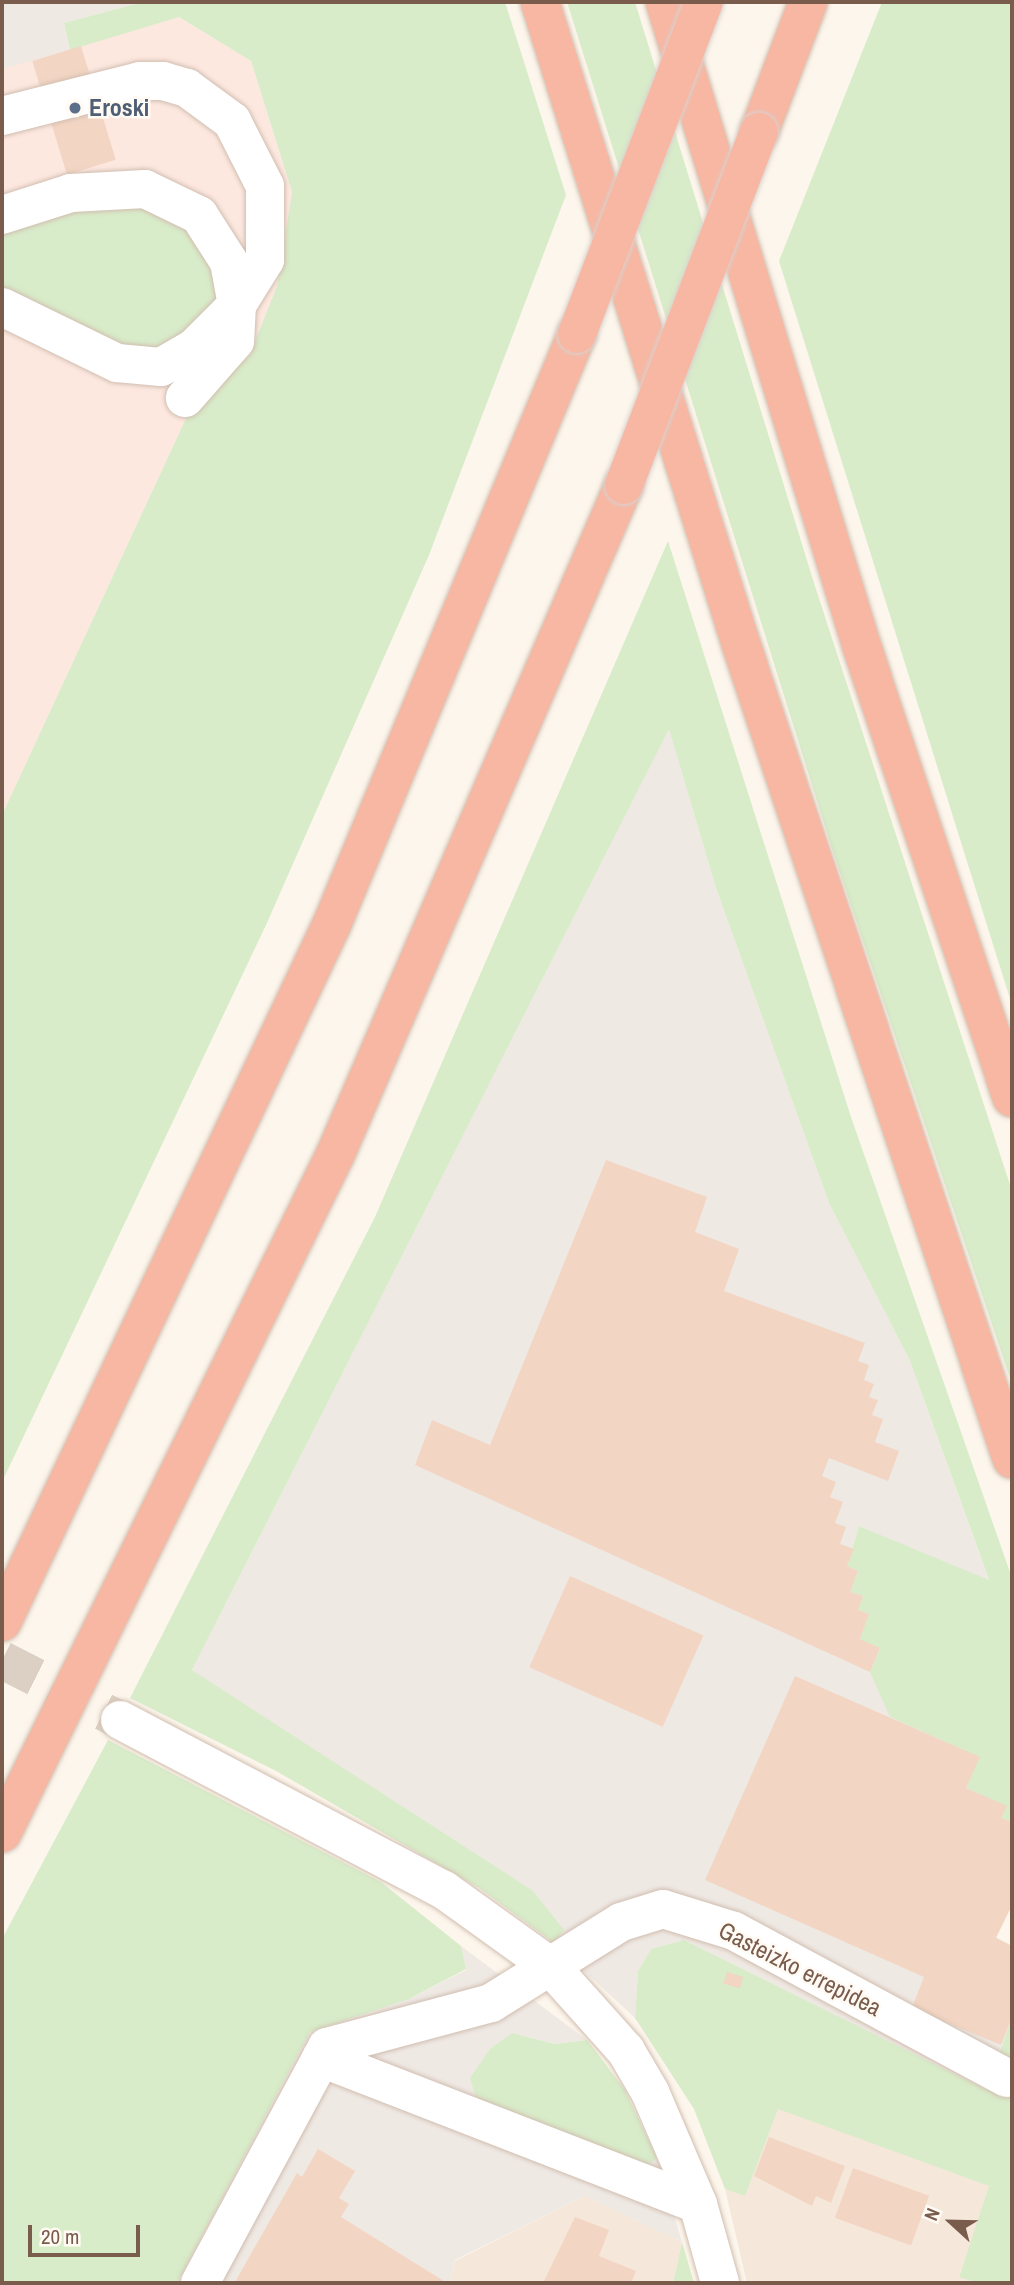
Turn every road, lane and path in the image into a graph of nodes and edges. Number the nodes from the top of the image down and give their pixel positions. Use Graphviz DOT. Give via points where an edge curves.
graph roads {
  1 [pos="540,2"];
  2 [pos="664,2"];
  3 [pos="704,2"];
  4 [pos="808,2"];
  5 [pos="2,116"];
  6 [pos="2,215"];
  7 [pos="237,305"];
  8 [pos="2,307"];
  9 [pos="185,398"];
  10 [pos="1012,1098"];
  11 [pos="1012,1460"];
  12 [pos="2,1622"];
  13 [pos="120,1720"];
  14 [pos="2,1833"];
  15 [pos="551,1967"];
  16 [pos="321,2058"];
  17 [pos="1007,2078"];
  18 [pos="698,2204"];
  19 [pos="200,2283"];
  20 [pos="720,2283"];
  1 -- 11 [label="highway" via="745,657"];
  2 -- 10 [label="highway" via="862,647"];
  3 -- 12 [label="highway, bridge" via="577,334 332,924"];
  4 -- 14 [label="highway, bridge" via="624,485 336,1153"];
  5 -- 7 [label="street" via="140,81 187,88 214,106 232,121 265,186 265,260"];
  6 -- 7 [label="street" via="71,193 145,189 199,215 229,262"];
  7 -- 8 [label="street" via="194,348 162,367 117,363"];
  7 -- 9 [label="street" via="234,341"];
  13 -- 15 [label="street" via="444,1890"];
  15 -- 16 [label="street, Gasteizko errepidea" via="491,2003 327,2047"];
  15 -- 17 [label="street, Gasteizko errepidea" via="621,1922 663,1909 734,1931"];
  15 -- 18 [label="street" via="626,2051 662,2116"];
  16 -- 18 [label="street"];
  16 -- 19 [label="street"];
  18 -- 20 [label="street"];
}
